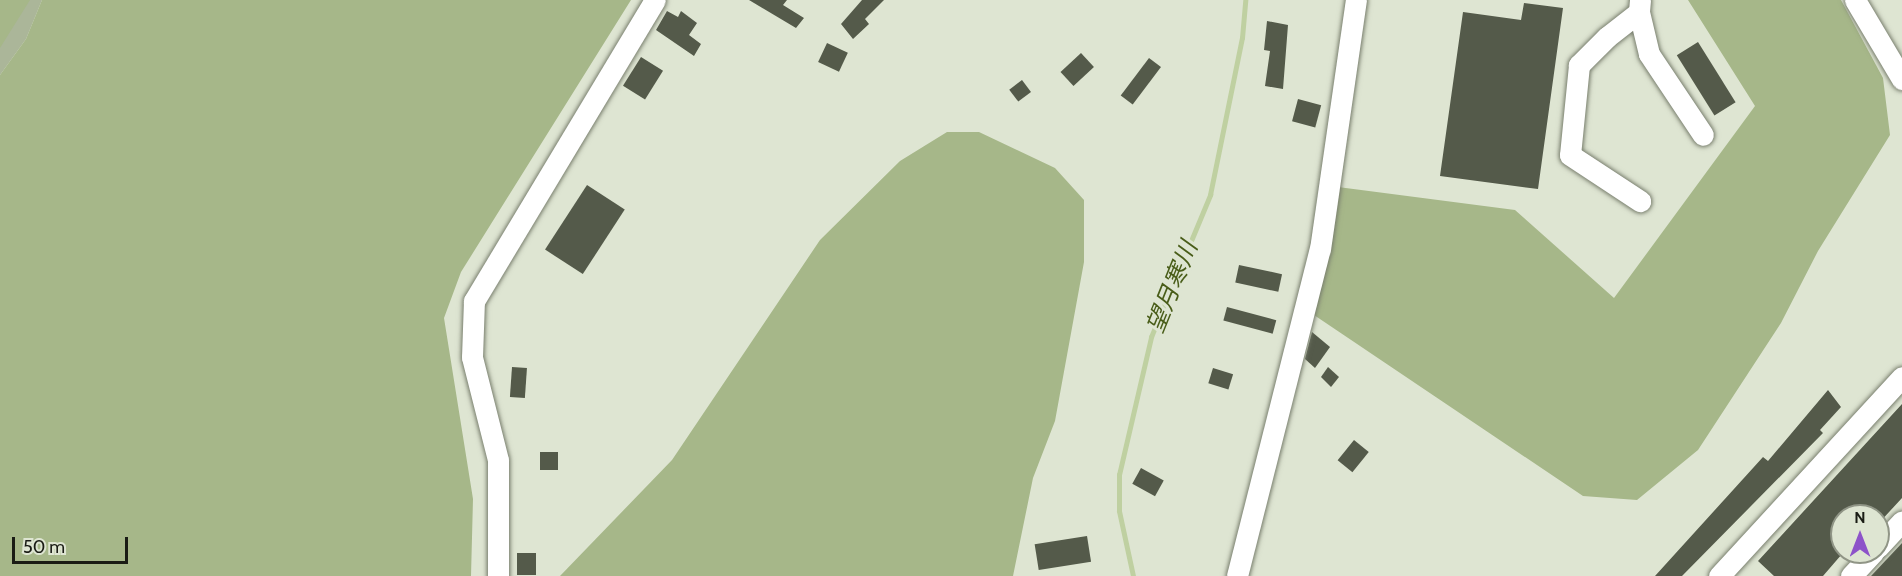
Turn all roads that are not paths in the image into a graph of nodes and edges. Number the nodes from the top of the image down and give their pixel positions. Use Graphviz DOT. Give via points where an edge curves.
graph roads {
  1 [pos="655,0"];
  2 [pos="1356,0"];
  3 [pos="1855,0"];
  4 [pos="1640,6"];
  5 [pos="1902,79"];
  6 [pos="1703,135"];
  7 [pos="1640,201"];
  8 [pos="1902,377"];
  9 [pos="1902,521"];
  10 [pos="1890,534"];
  11 [pos="1862,564"];
  12 [pos="1727,573"];
  13 [pos="498,576"];
  14 [pos="1237,576"];
  15 [pos="1851,576"];
  1 -- 13 [label="street" via="474,301 472,357 498,460"];
  2 -- 14 [label="street" via="1320,249"];
  3 -- 5 [label="street"];
  4 -- 6 [label="street" via="1650,54"];
  4 -- 7 [label="street" via="1579,65 1570,155"];
  8 -- 12 [label="street"];
  9 -- 10 [label="street"];
  11 -- 15 [label="street"];
}
